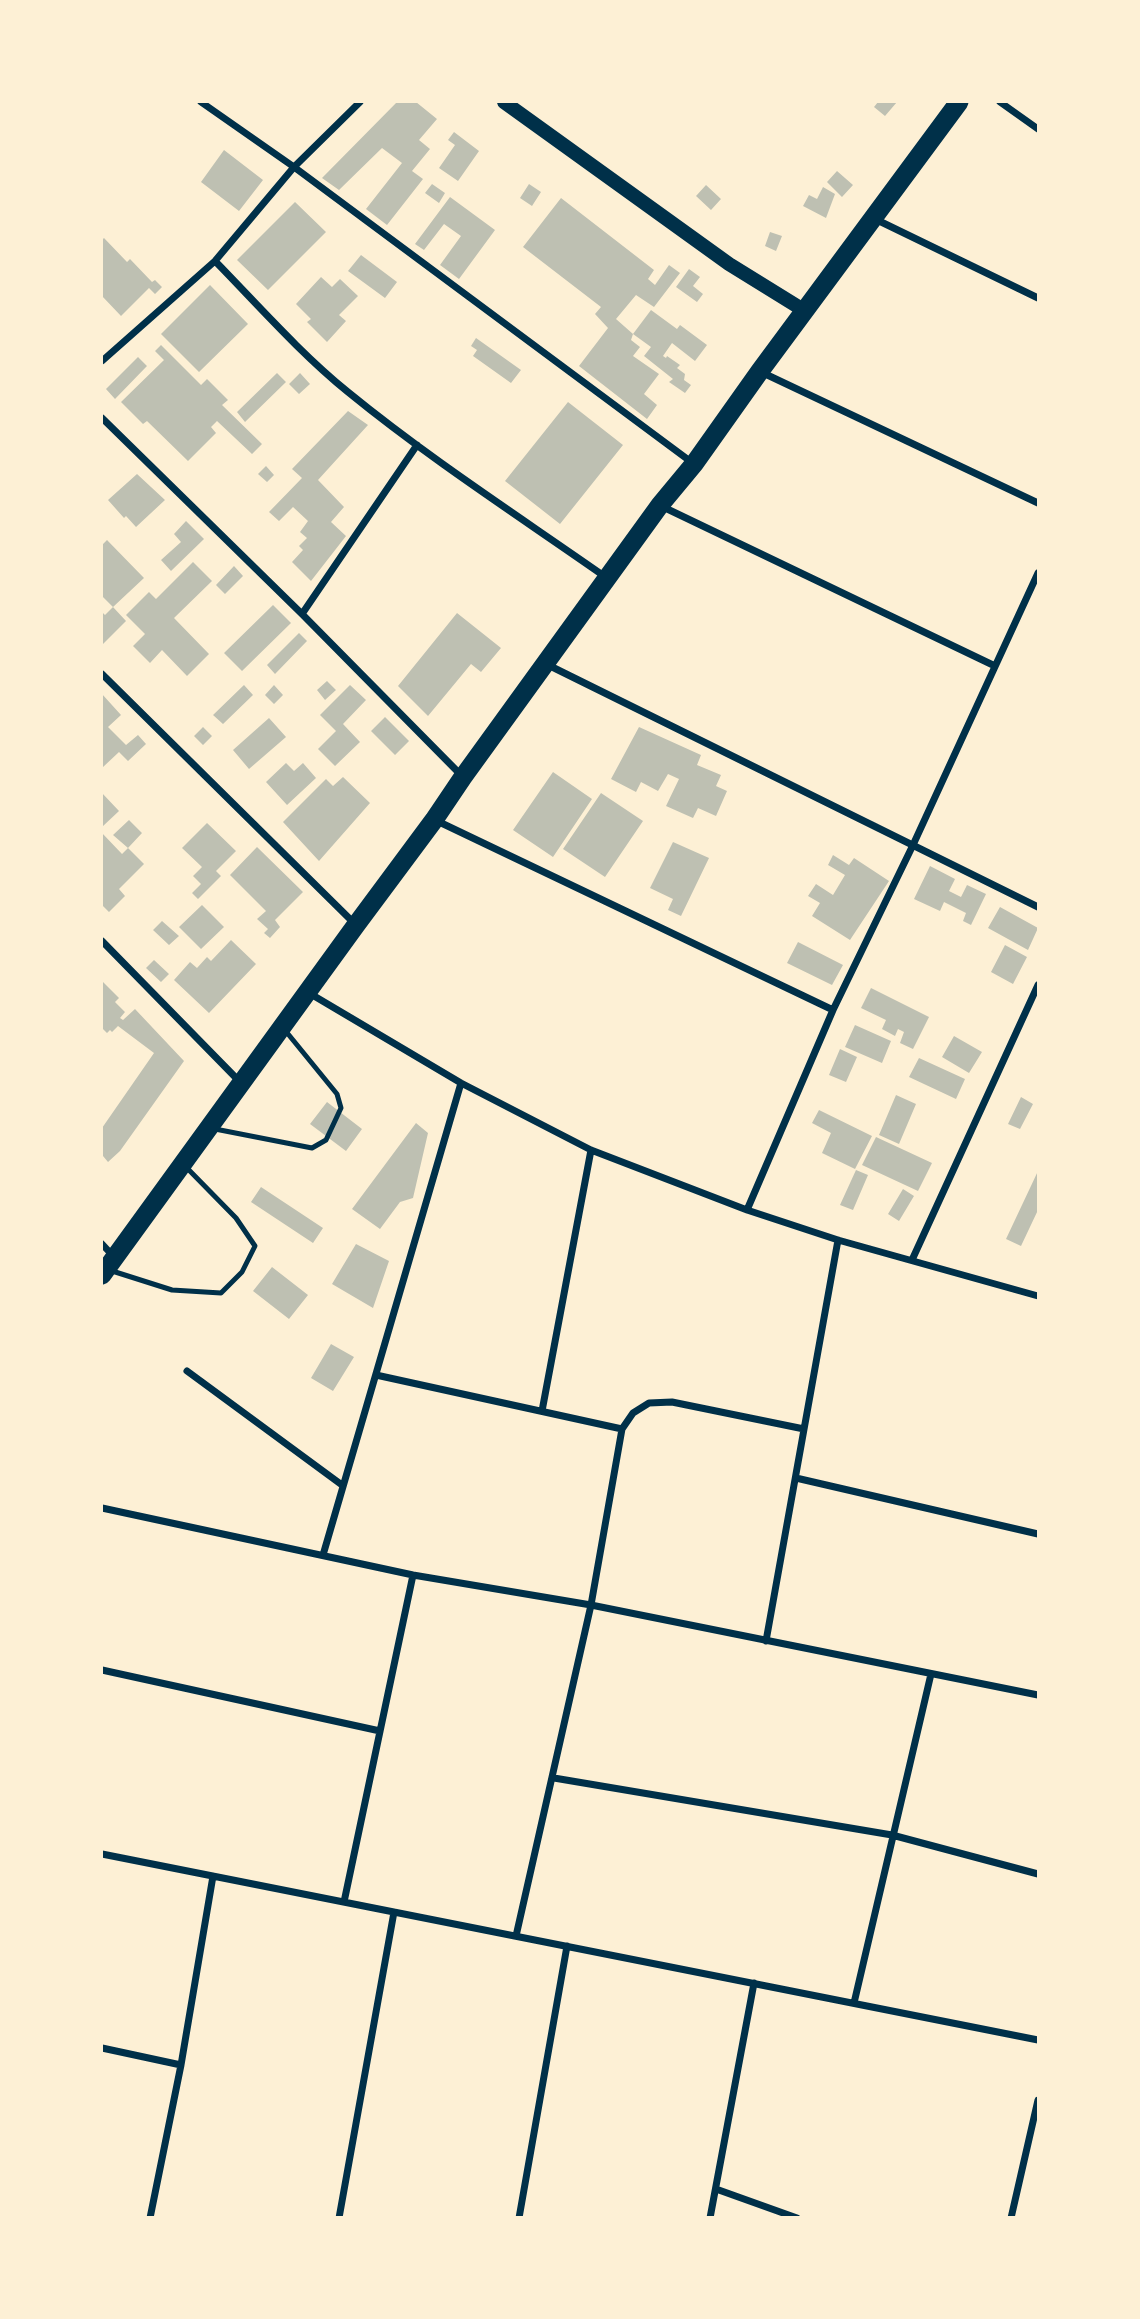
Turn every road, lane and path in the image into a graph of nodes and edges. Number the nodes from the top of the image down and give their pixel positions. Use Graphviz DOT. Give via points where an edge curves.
graph roads {
  1 [pos="201,102"];
  2 [pos="360,102"];
  3 [pos="504,102"];
  4 [pos="959,102"];
  5 [pos="1000,102"];
  6 [pos="1038,129"];
  7 [pos="294,167"];
  8 [pos="873,218"];
  9 [pos="215,261"];
  10 [pos="1038,298"];
  11 [pos="805,311"];
  12 [pos="102,361"];
  13 [pos="760,371"];
  14 [pos="102,418"];
  15 [pos="417,445"];
  16 [pos="694,464"];
  17 [pos="1038,503"];
  18 [pos="660,505"];
  19 [pos="1038,573"];
  20 [pos="607,579"];
  21 [pos="302,614"];
  22 [pos="545,664"];
  23 [pos="995,666"];
  24 [pos="102,674"];
  25 [pos="463,777"];
  26 [pos="435,820"];
  27 [pos="913,845"];
  28 [pos="1038,907"];
  29 [pos="356,925"];
  30 [pos="102,941"];
  31 [pos="1038,985"];
  32 [pos="307,992"];
  33 [pos="832,1010"];
  34 [pos="282,1026"];
  35 [pos="241,1083"];
  36 [pos="461,1083"];
  37 [pos="208,1128"];
  38 [pos="591,1150"];
  39 [pos="183,1164"];
  40 [pos="747,1210"];
  41 [pos="838,1240"];
  42 [pos="912,1260"];
  43 [pos="106,1261"];
  44 [pos="1038,1296"];
  45 [pos="187,1371"];
  46 [pos="376,1375"];
  47 [pos="541,1411"];
  48 [pos="622,1429"];
  49 [pos="804,1429"];
  50 [pos="796,1478"];
  51 [pos="342,1485"];
  52 [pos="102,1508"];
  53 [pos="1038,1534"];
  54 [pos="323,1555"];
  55 [pos="413,1575"];
  56 [pos="591,1605"];
  57 [pos="766,1641"];
  58 [pos="102,1670"];
  59 [pos="931,1674"];
  60 [pos="1038,1695"];
  61 [pos="380,1731"];
  62 [pos="554,1778"];
  63 [pos="892,1835"];
  64 [pos="102,1854"];
  65 [pos="1038,1874"];
  66 [pos="213,1876"];
  67 [pos="344,1902"];
  68 [pos="394,1912"];
  69 [pos="516,1936"];
  70 [pos="567,1946"];
  71 [pos="754,1983"];
  72 [pos="854,2003"];
  73 [pos="1038,2040"];
  74 [pos="102,2048"];
  75 [pos="181,2065"];
  76 [pos="1038,2100"];
  77 [pos="716,2189"];
  78 [pos="150,2217"];
  79 [pos="340,2217"];
  80 [pos="519,2217"];
  81 [pos="709,2217"];
  82 [pos="797,2217"];
  83 [pos="1011,2217"];
  1 -- 7 [label="street"];
  2 -- 7 [label="street"];
  3 -- 11 [label="main road" via="729,264"];
  4 -- 8 [label="highway"];
  5 -- 6 [label="street"];
  7 -- 9 [label="street"];
  7 -- 16 [label="street"];
  8 -- 10 [label="street"];
  8 -- 11 [label="highway"];
  9 -- 12 [label="street"];
  9 -- 15 [label="street" via="314,362"];
  11 -- 13 [label="highway"];
  13 -- 16 [label="highway"];
  13 -- 17 [label="street"];
  14 -- 21 [label="street"];
  15 -- 20 [label="street"];
  15 -- 21 [label="street"];
  16 -- 18 [label="highway"];
  18 -- 20 [label="highway"];
  18 -- 23 [label="street"];
  19 -- 23 [label="street"];
  20 -- 22 [label="highway"];
  21 -- 25 [label="street"];
  22 -- 25 [label="highway"];
  22 -- 27 [label="street"];
  23 -- 27 [label="street"];
  24 -- 29 [label="street"];
  25 -- 26 [label="highway"];
  26 -- 29 [label="highway"];
  26 -- 33 [label="street"];
  27 -- 28 [label="street"];
  27 -- 33 [label="street"];
  29 -- 32 [label="highway"];
  30 -- 35 [label="street"];
  31 -- 42 [label="street"];
  32 -- 34 [label="highway"];
  32 -- 36 [label="street"];
  33 -- 40 [label="street"];
  34 -- 35 [label="highway"];
  34 -- 37 [label="lane" via="337,1094 341,1108 326,1140 312,1148"];
  35 -- 37 [label="highway"];
  36 -- 38 [label="street"];
  36 -- 46 [label="street"];
  37 -- 39 [label="highway"];
  38 -- 40 [label="street"];
  38 -- 47 [label="street"];
  39 -- 43 [label="highway"];
  39 -- 43 [label="lane" via="236,1218 255,1246 242,1272 221,1293 172,1290"];
  40 -- 41 [label="street"];
  41 -- 42 [label="street"];
  41 -- 49 [label="street"];
  42 -- 44 [label="street"];
  45 -- 51 [label="street"];
  46 -- 47 [label="street"];
  46 -- 51 [label="street"];
  47 -- 48 [label="street"];
  48 -- 49 [label="street" via="633,1413 649,1403 672,1402"];
  48 -- 56 [label="street"];
  49 -- 50 [label="street"];
  50 -- 53 [label="street"];
  50 -- 57 [label="street"];
  51 -- 54 [label="street"];
  52 -- 54 [label="street"];
  54 -- 55 [label="street"];
  55 -- 56 [label="street"];
  55 -- 61 [label="street"];
  56 -- 57 [label="street"];
  56 -- 62 [label="street"];
  57 -- 59 [label="street"];
  58 -- 61 [label="street"];
  59 -- 60 [label="street"];
  59 -- 63 [label="street"];
  61 -- 67 [label="street"];
  62 -- 63 [label="street"];
  62 -- 69 [label="street"];
  63 -- 65 [label="street"];
  63 -- 72 [label="street"];
  64 -- 66 [label="street"];
  66 -- 67 [label="street"];
  66 -- 75 [label="street"];
  67 -- 68 [label="street"];
  68 -- 69 [label="street"];
  68 -- 79 [label="street"];
  69 -- 70 [label="street"];
  70 -- 71 [label="street"];
  70 -- 80 [label="street"];
  71 -- 72 [label="street"];
  71 -- 77 [label="street"];
  72 -- 73 [label="street"];
  74 -- 75 [label="street"];
  75 -- 78 [label="street"];
  76 -- 83 [label="street"];
  77 -- 81 [label="street"];
  77 -- 82 [label="street"];
}
